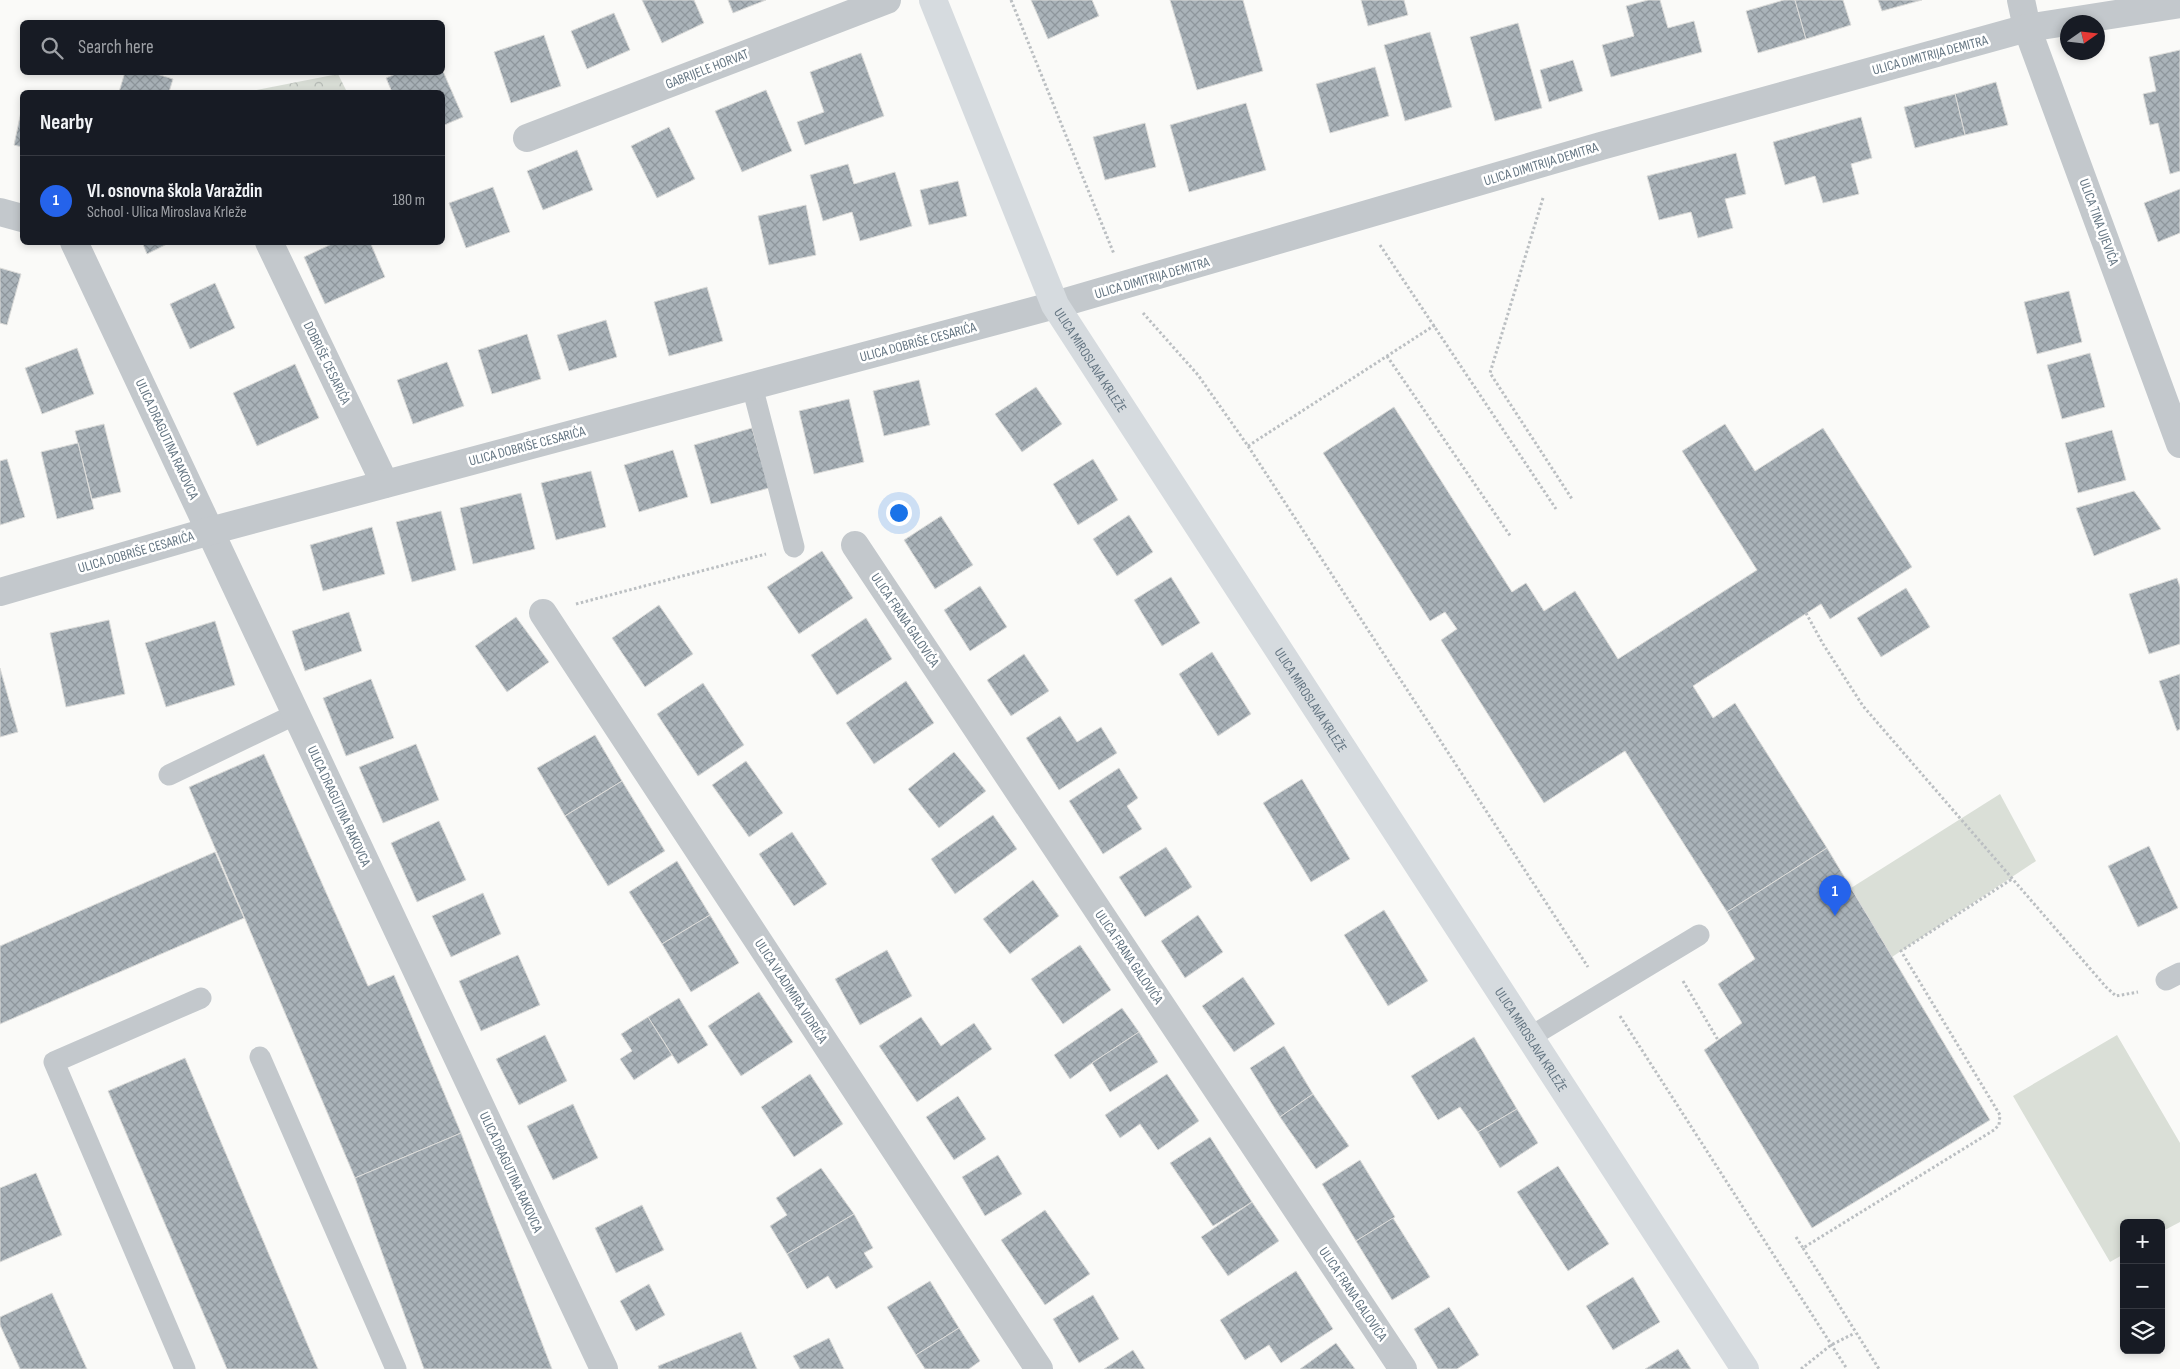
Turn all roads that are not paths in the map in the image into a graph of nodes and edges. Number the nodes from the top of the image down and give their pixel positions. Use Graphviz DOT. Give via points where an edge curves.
graph roads {
  1 [pos="887,0"];
  2 [pos="933,0"];
  3 [pos="2021,0"];
  4 [pos="2180,4"];
  5 [pos="2027,28"];
  6 [pos="527,138"];
  7 [pos="0,212"];
  8 [pos="20,217"];
  9 [pos="75,245"];
  10 [pos="270,245"];
  11 [pos="1055,305"];
  12 [pos="752,386"];
  13 [pos="2180,444"];
  14 [pos="385,484"];
  15 [pos="210,531"];
  16 [pos="855,545"];
  17 [pos="794,547"];
  18 [pos="0,592"];
  19 [pos="543,613"];
  20 [pos="296,714"];
  21 [pos="169,775"];
  22 [pos="1699,935"];
  23 [pos="201,998"];
  24 [pos="1530,1037"];
  25 [pos="260,1057"];
  26 [pos="185,1369"];
  27 [pos="396,1369"];
  28 [pos="604,1369"];
  29 [pos="1039,1369"];
  30 [pos="1403,1369"];
  31 [pos="1745,1369"];
  1 -- 6 [label="street, GABRIJELE HORVAT"];
  2 -- 11 [label="street, ULICA MIROSLAVA KRLEŽE"];
  3 -- 5 [label="street, ULICA TINA UJEVIĆA"];
  4 -- 5 [label="street, ULICA DIMITRIJA DEMITRA"];
  5 -- 11 [label="street, ULICA DIMITRIJA DEMITRA" via="1601,146"];
  5 -- 13 [label="street, ULICA TINA UJEVIĆA"];
  7 -- 8 [label="street"];
  9 -- 15 [label="street, ULICA DRAGUTINA RAKOVCA"];
  10 -- 14 [label="street, DOBRIŠE CESARIĆA"];
  11 -- 12 [label="street, ULICA DOBRIŠE CESARIĆA"];
  11 -- 24 [label="street, ULICA MIROSLAVA KRLEŽE"];
  12 -- 14 [label="street, ULICA DOBRIŠE CESARIĆA"];
  12 -- 17 [label="lane"];
  14 -- 15 [label="street, ULICA DOBRIŠE CESARIĆA"];
  15 -- 18 [label="street, ULICA DOBRIŠE CESARIĆA"];
  15 -- 20 [label="street, ULICA DRAGUTINA RAKOVCA"];
  16 -- 30 [label="street, ULICA FRANA GALOVIĆA"];
  19 -- 29 [label="street, ULICA VLADIMIRA VIDRIĆA"];
  20 -- 21 [label="lane"];
  20 -- 28 [label="street, ULICA DRAGUTINA RAKOVCA"];
  22 -- 24 [label="lane"];
  23 -- 26 [label="lane" via="54,1062"];
  24 -- 31 [label="street, ULICA MIROSLAVA KRLEŽE"];
  25 -- 27 [label="lane"];
}
